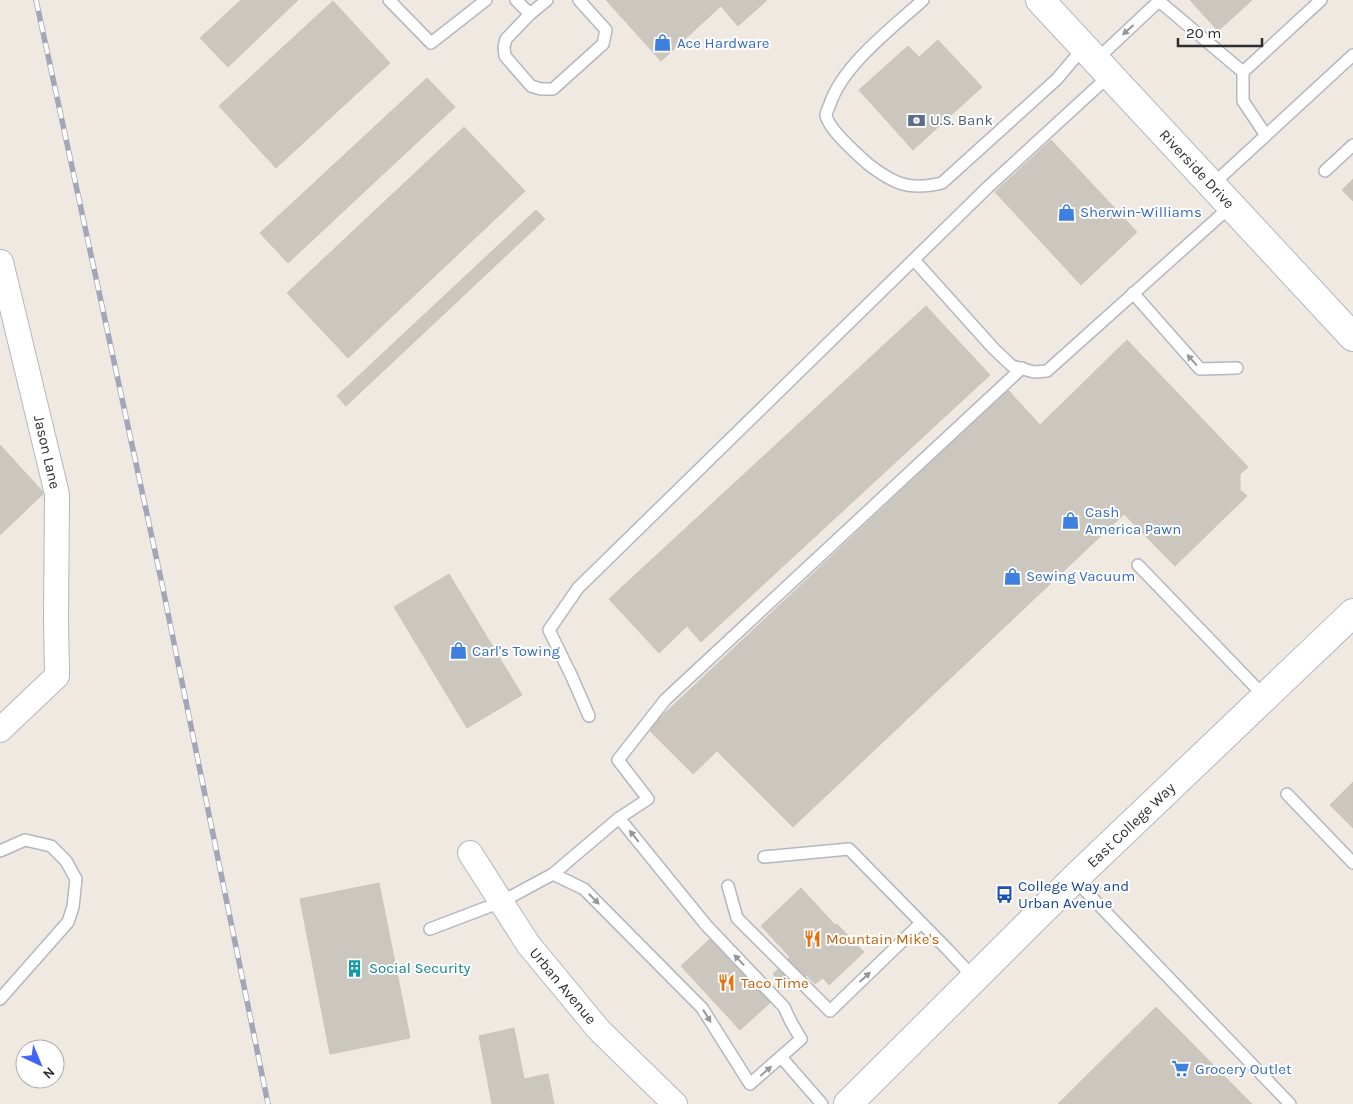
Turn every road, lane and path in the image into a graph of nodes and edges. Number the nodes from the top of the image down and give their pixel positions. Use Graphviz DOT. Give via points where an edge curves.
graph roads {
  1 [pos="389,0"];
  2 [pos="486,0"];
  3 [pos="516,0"];
  4 [pos="547,0"];
  5 [pos="578,0"];
  6 [pos="923,0"];
  7 [pos="1160,0"];
  8 [pos="1047,2"];
  9 [pos="1313,2"];
  10 [pos="530,14"];
  11 [pos="1353,55"];
  12 [pos="1096,61"];
  13 [pos="1242,72"];
  14 [pos="1265,134"];
  15 [pos="1353,145"];
  16 [pos="1325,171"];
  17 [pos="1212,185"];
  18 [pos="1231,206"];
  19 [pos="914,260"];
  20 [pos="0,261"];
  21 [pos="1133,294"];
  22 [pos="1347,327"];
  23 [pos="1022,368"];
  24 [pos="1237,368"];
  25 [pos="1138,565"];
  26 [pos="1353,613"];
  27 [pos="1265,697"];
  28 [pos="589,716"];
  29 [pos="0,730"];
  30 [pos="1287,794"];
  31 [pos="619,818"];
  32 [pos="0,851"];
  33 [pos="470,853"];
  34 [pos="764,857"];
  35 [pos="1353,863"];
  36 [pos="553,874"];
  37 [pos="1074,879"];
  38 [pos="728,886"];
  39 [pos="501,902"];
  40 [pos="921,923"];
  41 [pos="430,929"];
  42 [pos="975,979"];
  43 [pos="1,997"];
  44 [pos="781,1058"];
  45 [pos="675,1104"];
  46 [pos="822,1104"];
  47 [pos="848,1104"];
  48 [pos="1290,1104"];
  1 -- 2 [label="lane" via="431,43"];
  3 -- 10 [label="lane"];
  4 -- 10 [label="lane"];
  5 -- 10 [label="lane" via="606,30 603,44 553,89 531,86 505,56 506,39"];
  6 -- 12 [label="lane" via="854,63 833,96 826,115 831,127 859,156 885,177 904,185 926,187 942,183 1057,79"];
  7 -- 12 [label="lane, one-way"];
  7 -- 13 [label="lane"];
  8 -- 12 [label="main road, Riverside Drive"];
  9 -- 13 [label="lane"];
  11 -- 14 [label="lane"];
  12 -- 17 [label="main road, Riverside Drive"];
  12 -- 19 [label="lane" via="995,181"];
  13 -- 14 [label="lane" via="1243,101"];
  14 -- 17 [label="lane"];
  15 -- 16 [label="lane"];
  17 -- 18 [label="main road, Riverside Drive"];
  18 -- 21 [label="lane"];
  18 -- 22 [label="main road, Riverside Drive"];
  19 -- 23 [label="lane" via="994,349 1012,366"];
  19 -- 28 [label="lane" via="578,588 550,630"];
  20 -- 29 [label="street, Jason Lane" via="57,494 57,676"];
  21 -- 23 [label="lane" via="1047,371 1034,372"];
  24 -- 21 [label="lane, one-way" via="1200,369"];
  23 -- 31 [label="lane" via="665,700 618,760 648,799"];
  25 -- 27 [label="lane"];
  26 -- 27 [label="main road, East College Way"];
  27 -- 37 [label="main road, East College Way"];
  30 -- 35 [label="lane"];
  31 -- 36 [label="lane"];
  44 -- 31 [label="lane, one-way" via="801,1039 784,1007 706,925"];
  32 -- 43 [label="lane" via="25,840 51,846 66,861 76,879 68,922"];
  33 -- 39 [label="street, Urban Avenue"];
  34 -- 40 [label="lane" via="849,849"];
  36 -- 39 [label="lane"];
  36 -- 44 [label="lane, one-way" via="584,889 702,1008 750,1084"];
  37 -- 42 [label="main road, East College Way"];
  37 -- 48 [label="lane"];
  38 -- 40 [label="lane, one-way" via="738,918 830,1011"];
  39 -- 41 [label="lane"];
  39 -- 45 [label="street, Urban Avenue" via="528,944 600,1030"];
  40 -- 42 [label="lane"];
  42 -- 47 [label="main road, East College Way"];
  44 -- 46 [label="lane"];
}
